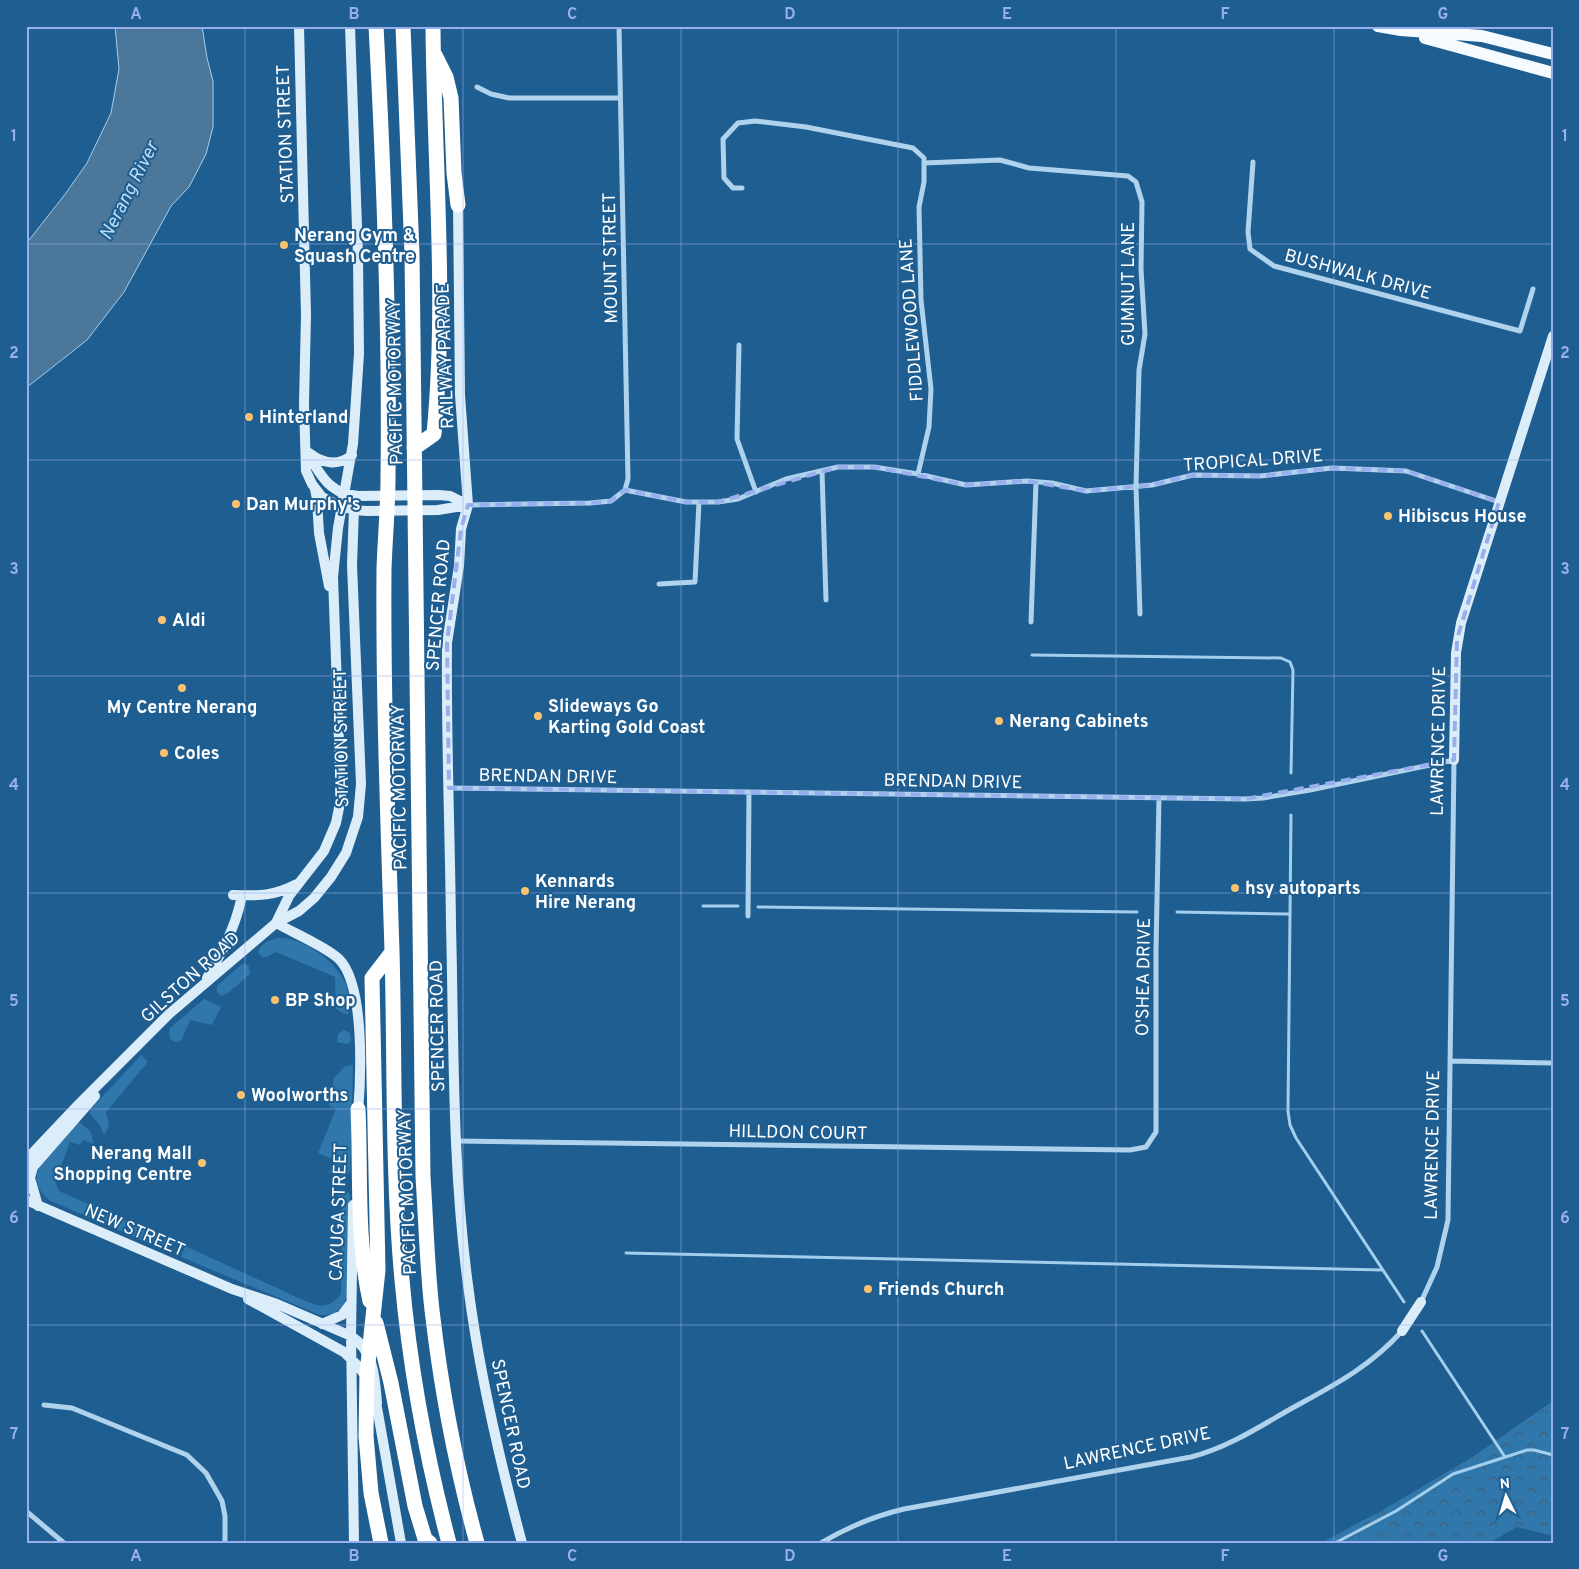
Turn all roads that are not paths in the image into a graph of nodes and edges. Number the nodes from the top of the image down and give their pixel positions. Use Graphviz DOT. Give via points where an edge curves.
graph roads {
  1 [pos="299,26"];
  2 [pos="350,26"];
  3 [pos="376,26"];
  4 [pos="403,26"];
  5 [pos="433,26"];
  6 [pos="619,26"];
  7 [pos="1378,26"];
  8 [pos="1401,28"];
  9 [pos="433,52"];
  10 [pos="1553,54"];
  11 [pos="1553,73"];
  12 [pos="477,87"];
  13 [pos="620,98"];
  14 [pos="1253,162"];
  15 [pos="924,163"];
  16 [pos="742,188"];
  17 [pos="458,205"];
  18 [pos="1533,289"];
  19 [pos="1553,336"];
  20 [pos="740,345"];
  21 [pos="414,448"];
  22 [pos="306,451"];
  23 [pos="352,455"];
  24 [pos="822,471"];
  25 [pos="918,474"];
  26 [pos="1036,482"];
  27 [pos="1136,486"];
  28 [pos="315,488"];
  29 [pos="625,490"];
  30 [pos="756,492"];
  31 [pos="345,494"];
  32 [pos="699,502"];
  33 [pos="1499,502"];
  34 [pos="339,505"];
  35 [pos="468,505"];
  36 [pos="354,510"];
  37 [pos="659,584"];
  38 [pos="826,600"];
  39 [pos="334,609"];
  40 [pos="1140,614"];
  41 [pos="1031,622"];
  42 [pos="1454,760"];
  43 [pos="449,788"];
  44 [pos="749,792"];
  45 [pos="1159,798"];
  46 [pos="302,881"];
  47 [pos="748,916"];
  48 [pos="276,923"];
  49 [pos="392,952"];
  50 [pos="203,985"];
  51 [pos="1450,1061"];
  52 [pos="1553,1063"];
  53 [pos="358,1109"];
  54 [pos="456,1141"];
  55 [pos="1140,1149"];
  56 [pos="29,1166"];
  57 [pos="26,1200"];
  58 [pos="38,1206"];
  59 [pos="232,1289"];
  60 [pos="352,1302"];
  61 [pos="1422,1302"];
  62 [pos="322,1324"];
  63 [pos="1402,1331"];
  64 [pos="350,1336"];
  65 [pos="351,1358"];
  66 [pos="377,1403"];
  67 [pos="44,1405"];
  68 [pos="26,1511"];
  69 [pos="64,1543"];
  70 [pos="225,1543"];
  71 [pos="354,1543"];
  72 [pos="381,1543"];
  73 [pos="401,1543"];
  74 [pos="430,1543"];
  75 [pos="449,1543"];
  76 [pos="477,1543"];
  77 [pos="522,1543"];
  78 [pos="822,1543"];
  1 -- 22 [label="main road, STATION STREET"];
  2 -- 23 [label="main road, STATION STREET" via="360,306"];
  3 -- 49 [label="highway, PACIFIC MOTORWAY" via="387,316 385,695"];
  4 -- 21 [label="highway, PACIFIC MOTORWAY" via="412,254"];
  5 -- 9 [label="highway"];
  6 -- 13 [label="street, MOUNT STREET"];
  7 -- 8 [label="main road"];
  8 -- 10 [label="main road" via="1482,36"];
  8 -- 11 [label="main road" via="1451,46"];
  9 -- 17 [label="highway" via="446,77 451,98"];
  9 -- 21 [label="highway" via="439,231 438,361 434,434"];
  12 -- 13 [label="street" via="509,98"];
  13 -- 29 [label="street, MOUNT STREET" via="628,479"];
  14 -- 18 [label="street, BUSHWALK DRIVE" via="1248,232 1250,249 1274,266 1520,330"];
  15 -- 16 [label="street" via="924,158 913,148 806,127 755,121 738,123 723,139 722,161 724,178 733,188"];
  15 -- 25 [label="street, FIDDLEWOOD LANE" via="919,212 921,300 932,389 929,427"];
  15 -- 27 [label="street, GUMNUT LANE" via="1000,160 1029,168 1128,176 1136,182 1142,202 1145,334 1139,370"];
  17 -- 35 [label="main road, RAILWAY PARADE" via="460,395"];
  19 -- 33 [label="main road, LAWRENCE DRIVE"];
  20 -- 30 [label="street" via="737,439"];
  21 -- 76 [label="highway, PACIFIC MOTORWAY" via="423,1176 432,1310 457,1464"];
  22 -- 23 [label="main road" via="319,460 333,463"];
  22 -- 28 [label="main road, STATION STREET" via="304,463"];
  22 -- 31 [label="main road" via="326,482"];
  23 -- 31 [label="main road, STATION STREET"];
  24 -- 25 [label="street, TROPICAL DRIVE" via="838,467 874,467"];
  24 -- 30 [label="street, TROPICAL DRIVE" via="786,479"];
  24 -- 38 [label="street"];
  25 -- 26 [label="street, TROPICAL DRIVE" via="966,485"];
  26 -- 27 [label="street, TROPICAL DRIVE" via="1086,491"];
  26 -- 41 [label="street"];
  27 -- 33 [label="street, TROPICAL DRIVE" via="1193,475 1260,476 1332,468 1406,471"];
  27 -- 40 [label="street, GUMNUT LANE"];
  28 -- 34 [label="main road, STATION STREET"];
  28 -- 39 [label="main road" via="319,533"];
  29 -- 32 [label="street, TROPICAL DRIVE"];
  29 -- 35 [label="street" via="611,501 590,504"];
  30 -- 32 [label="street, TROPICAL DRIVE" via="738,499"];
  31 -- 34 [label="main road, STATION STREET"];
  31 -- 35 [label="main road" via="439,495 450,496"];
  31 -- 36 [label="main road"];
  32 -- 37 [label="street" via="696,582"];
  33 -- 42 [label="main road, LAWRENCE DRIVE" via="1457,639"];
  34 -- 36 [label="main road"];
  34 -- 39 [label="main road, STATION STREET"];
  35 -- 36 [label="main road" via="438,510"];
  35 -- 43 [label="main road, SPENCER ROAD" via="461,529 459,566 447,643"];
  36 -- 48 [label="main road, STATION STREET" via="352,565 362,775 358,817 346,853 332,877 304,906"];
  39 -- 46 [label="main road, STATION STREET" via="342,778 340,806 324,851"];
  42 -- 45 [label="street, BRENDAN DRIVE" via="1276,796"];
  42 -- 51 [label="street, LAWRENCE DRIVE"];
  43 -- 44 [label="street, BRENDAN DRIVE"];
  43 -- 54 [label="main road, SPENCER ROAD"];
  44 -- 45 [label="street, BRENDAN DRIVE"];
  44 -- 47 [label="street"];
  45 -- 55 [label="street, O'SHEA DRIVE" via="1156,1132 1146,1147"];
  46 -- 48 [label="main road, STATION STREET"];
  46 -- 50 [label="main road" via="270,895 237,898 236,917"];
  48 -- 50 [label="main road, GILSTON ROAD"];
  48 -- 53 [label="main road, CAYUGA STREET" via="333,955 346,967 355,994"];
  49 -- 72 [label="highway" via="372,978 378,1270 368,1373 366,1436 371,1493"];
  49 -- 75 [label="highway, PACIFIC MOTORWAY" via="402,1276 420,1412"];
  50 -- 56 [label="main road, GILSTON ROAD" via="127,1056 80,1114"];
  51 -- 52 [label="street"];
  51 -- 61 [label="street, LAWRENCE DRIVE" via="1448,1220 1437,1267"];
  53 -- 60 [label="main road, CAYUGA STREET"];
  53 -- 74 [label="highway" via="360,1229 365,1278 415,1506 425,1539"];
  54 -- 55 [label="street, HILLDON COURT"];
  54 -- 77 [label="main road, SPENCER ROAD" via="462,1236 476,1340 499,1453"];
  56 -- 58 [label="main road"];
  57 -- 58 [label="main road, NEW STREET"];
  58 -- 59 [label="main road, NEW STREET"];
  59 -- 62 [label="main road, NEW STREET"];
  59 -- 65 [label="main road, NEW STREET"];
  60 -- 62 [label="main road" via="342,1315"];
  60 -- 64 [label="main road, CAYUGA STREET"];
  61 -- 63 [label="main road, LAWRENCE DRIVE"];
  62 -- 64 [label="main road, NEW STREET"];
  63 -- 78 [label="street, LAWRENCE DRIVE" via="1378,1356 1351,1375 1217,1449 1191,1457 904,1508 871,1518"];
  64 -- 65 [label="main road, CAYUGA STREET"];
  64 -- 66 [label="main road" via="371,1360"];
  65 -- 66 [label="main road, NEW STREET" via="368,1380"];
  65 -- 71 [label="main road, CAYUGA STREET"];
  66 -- 73 [label="main road"];
  67 -- 70 [label="street" via="72,1408 187,1455 206,1473 222,1501"];
  68 -- 69 [label="street"];
}
